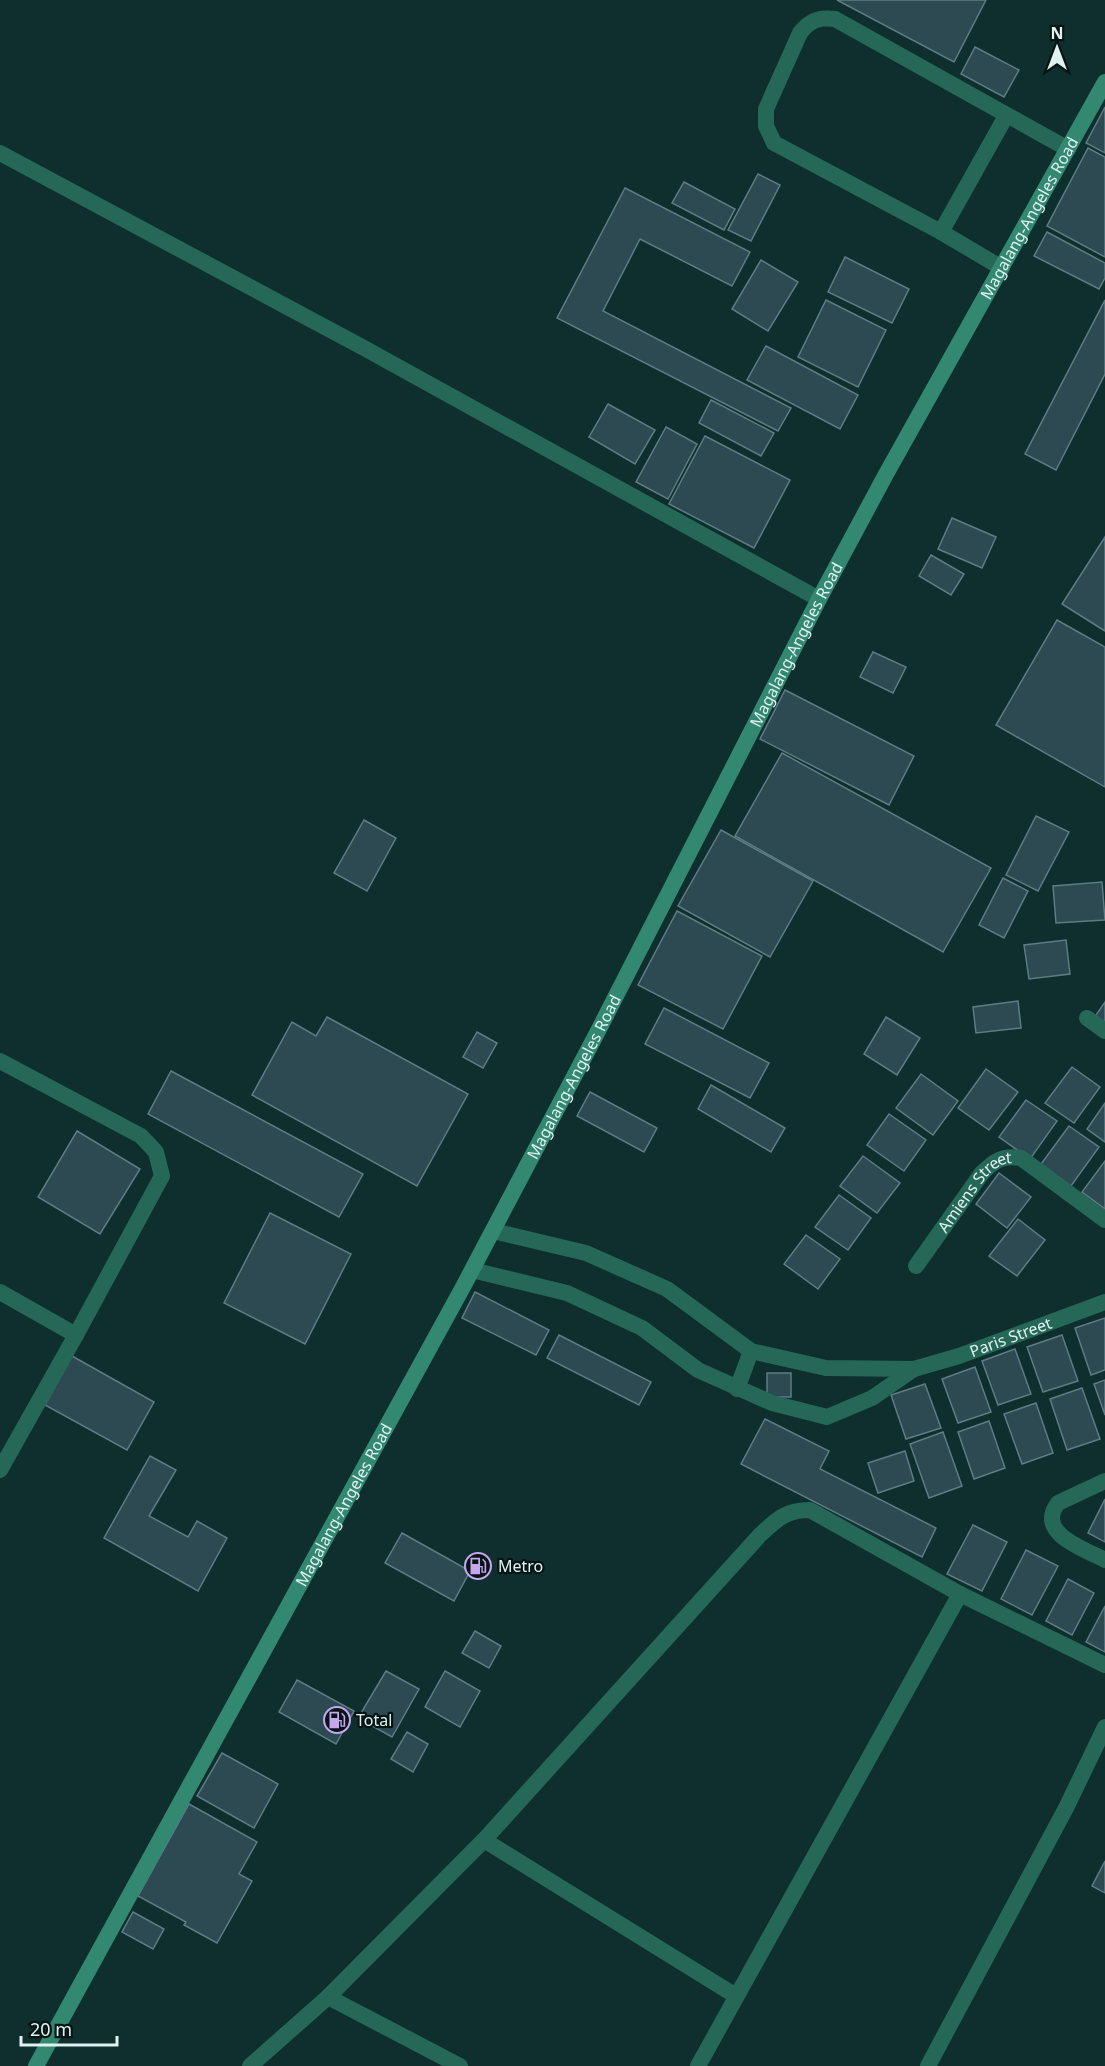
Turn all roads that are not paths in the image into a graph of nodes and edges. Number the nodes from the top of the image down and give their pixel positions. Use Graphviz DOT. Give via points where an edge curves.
graph roads {
  1 [pos="1105,82"];
  2 [pos="1006,116"];
  3 [pos="1068,149"];
  4 [pos="0,153"];
  5 [pos="941,232"];
  6 [pos="1002,268"];
  7 [pos="819,599"];
  8 [pos="1087,1018"];
  9 [pos="1105,1031"];
  10 [pos="0,1061"];
  11 [pos="1105,1220"];
  12 [pos="493,1231"];
  13 [pos="916,1266"];
  14 [pos="472,1270"];
  15 [pos="0,1293"];
  16 [pos="1105,1302"];
  17 [pos="76,1335"];
  18 [pos="751,1351"];
  19 [pos="914,1370"];
  20 [pos="737,1389"];
  21 [pos="0,1470"];
  22 [pos="1105,1481"];
  23 [pos="1105,1560"];
  24 [pos="960,1594"];
  25 [pos="1105,1665"];
  26 [pos="1105,1727"];
  27 [pos="484,1840"];
  28 [pos="736,1996"];
  29 [pos="328,1997"];
  30 [pos="36,2066"];
  31 [pos="250,2066"];
  32 [pos="460,2066"];
  33 [pos="698,2066"];
  34 [pos="928,2066"];
  1 -- 3 [label="main road, Magalang-Angeles Road"];
  2 -- 3 [label="street"];
  2 -- 5 [label="street"];
  2 -- 5 [label="street" via="835,19 822,17 808,22 800,33 766,109 766,126 774,142"];
  3 -- 6 [label="main road, Magalang-Angeles Road"];
  4 -- 7 [label="street"];
  5 -- 6 [label="street"];
  6 -- 7 [label="main road, Magalang-Angeles Road"];
  7 -- 12 [label="main road, Magalang-Angeles Road"];
  8 -- 9 [label="street"];
  10 -- 17 [label="street" via="141,1136 156,1152 162,1176"];
  11 -- 13 [label="street, Amiens Street" via="1021,1158 1007,1156 982,1173"];
  12 -- 14 [label="main road, Magalang-Angeles Road"];
  12 -- 18 [label="street" via="586,1253 667,1289"];
  14 -- 20 [label="street" via="567,1293 642,1328 698,1370"];
  14 -- 30 [label="main road, Magalang-Angeles Road"];
  15 -- 17 [label="street"];
  16 -- 19 [label="street, Paris Street"];
  17 -- 21 [label="street"];
  18 -- 19 [label="street" via="826,1368"];
  18 -- 20 [label="street"];
  19 -- 20 [label="street" via="872,1398 827,1417"];
  22 -- 23 [label="street" via="1058,1503 1052,1519 1062,1538"];
  24 -- 25 [label="street"];
  24 -- 27 [label="street" via="810,1510 792,1510 759,1536"];
  24 -- 28 [label="street"];
  26 -- 34 [label="street"];
  27 -- 28 [label="street"];
  27 -- 29 [label="street"];
  28 -- 33 [label="street"];
  29 -- 31 [label="street"];
  29 -- 32 [label="street"];
}
